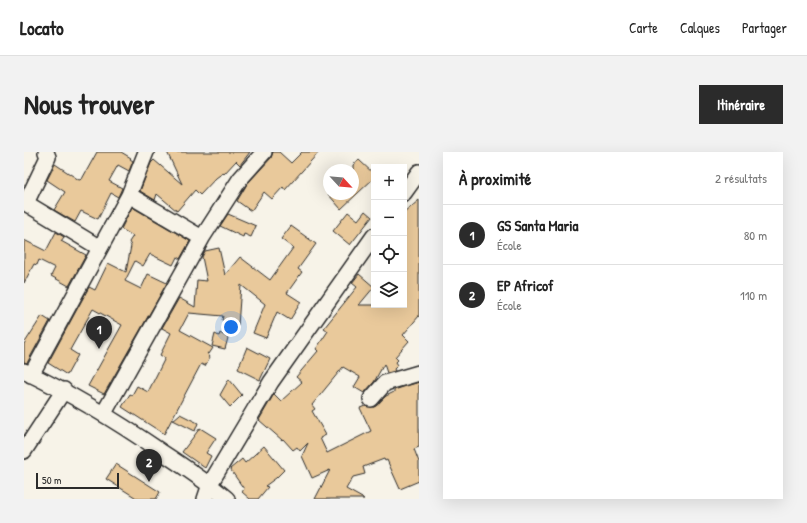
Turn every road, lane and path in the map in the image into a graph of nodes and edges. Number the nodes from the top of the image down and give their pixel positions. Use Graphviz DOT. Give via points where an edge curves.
graph roads {
  1 [pos="46,152"];
  2 [pos="146,152"];
  3 [pos="264,152"];
  4 [pos="419,172"];
  5 [pos="407,190"];
  6 [pos="129,195"];
  7 [pos="25,202"];
  8 [pos="202,238"];
  9 [pos="371,240"];
  10 [pos="100,248"];
  11 [pos="419,372"];
  12 [pos="27,373"];
  13 [pos="64,390"];
  14 [pos="371,399"];
  15 [pos="104,413"];
  16 [pos="24,452"];
  17 [pos="210,484"];
  18 [pos="205,499"];
  19 [pos="227,499"];
  1 -- 7 [label="street" via="48,157"];
  2 -- 6 [label="street"];
  3 -- 8 [label="street" via="240,179"];
  4 -- 5 [label="street"];
  6 -- 8 [label="street"];
  6 -- 10 [label="street"];
  7 -- 10 [label="street"];
  8 -- 15 [label="street"];
  9 -- 17 [label="street" via="271,382"];
  10 -- 12 [label="street"];
  11 -- 14 [label="street" via="385,383"];
  12 -- 13 [label="street"];
  13 -- 15 [label="street"];
  13 -- 16 [label="street"];
  15 -- 17 [label="street"];
  17 -- 18 [label="street"];
  17 -- 19 [label="street"];
}
